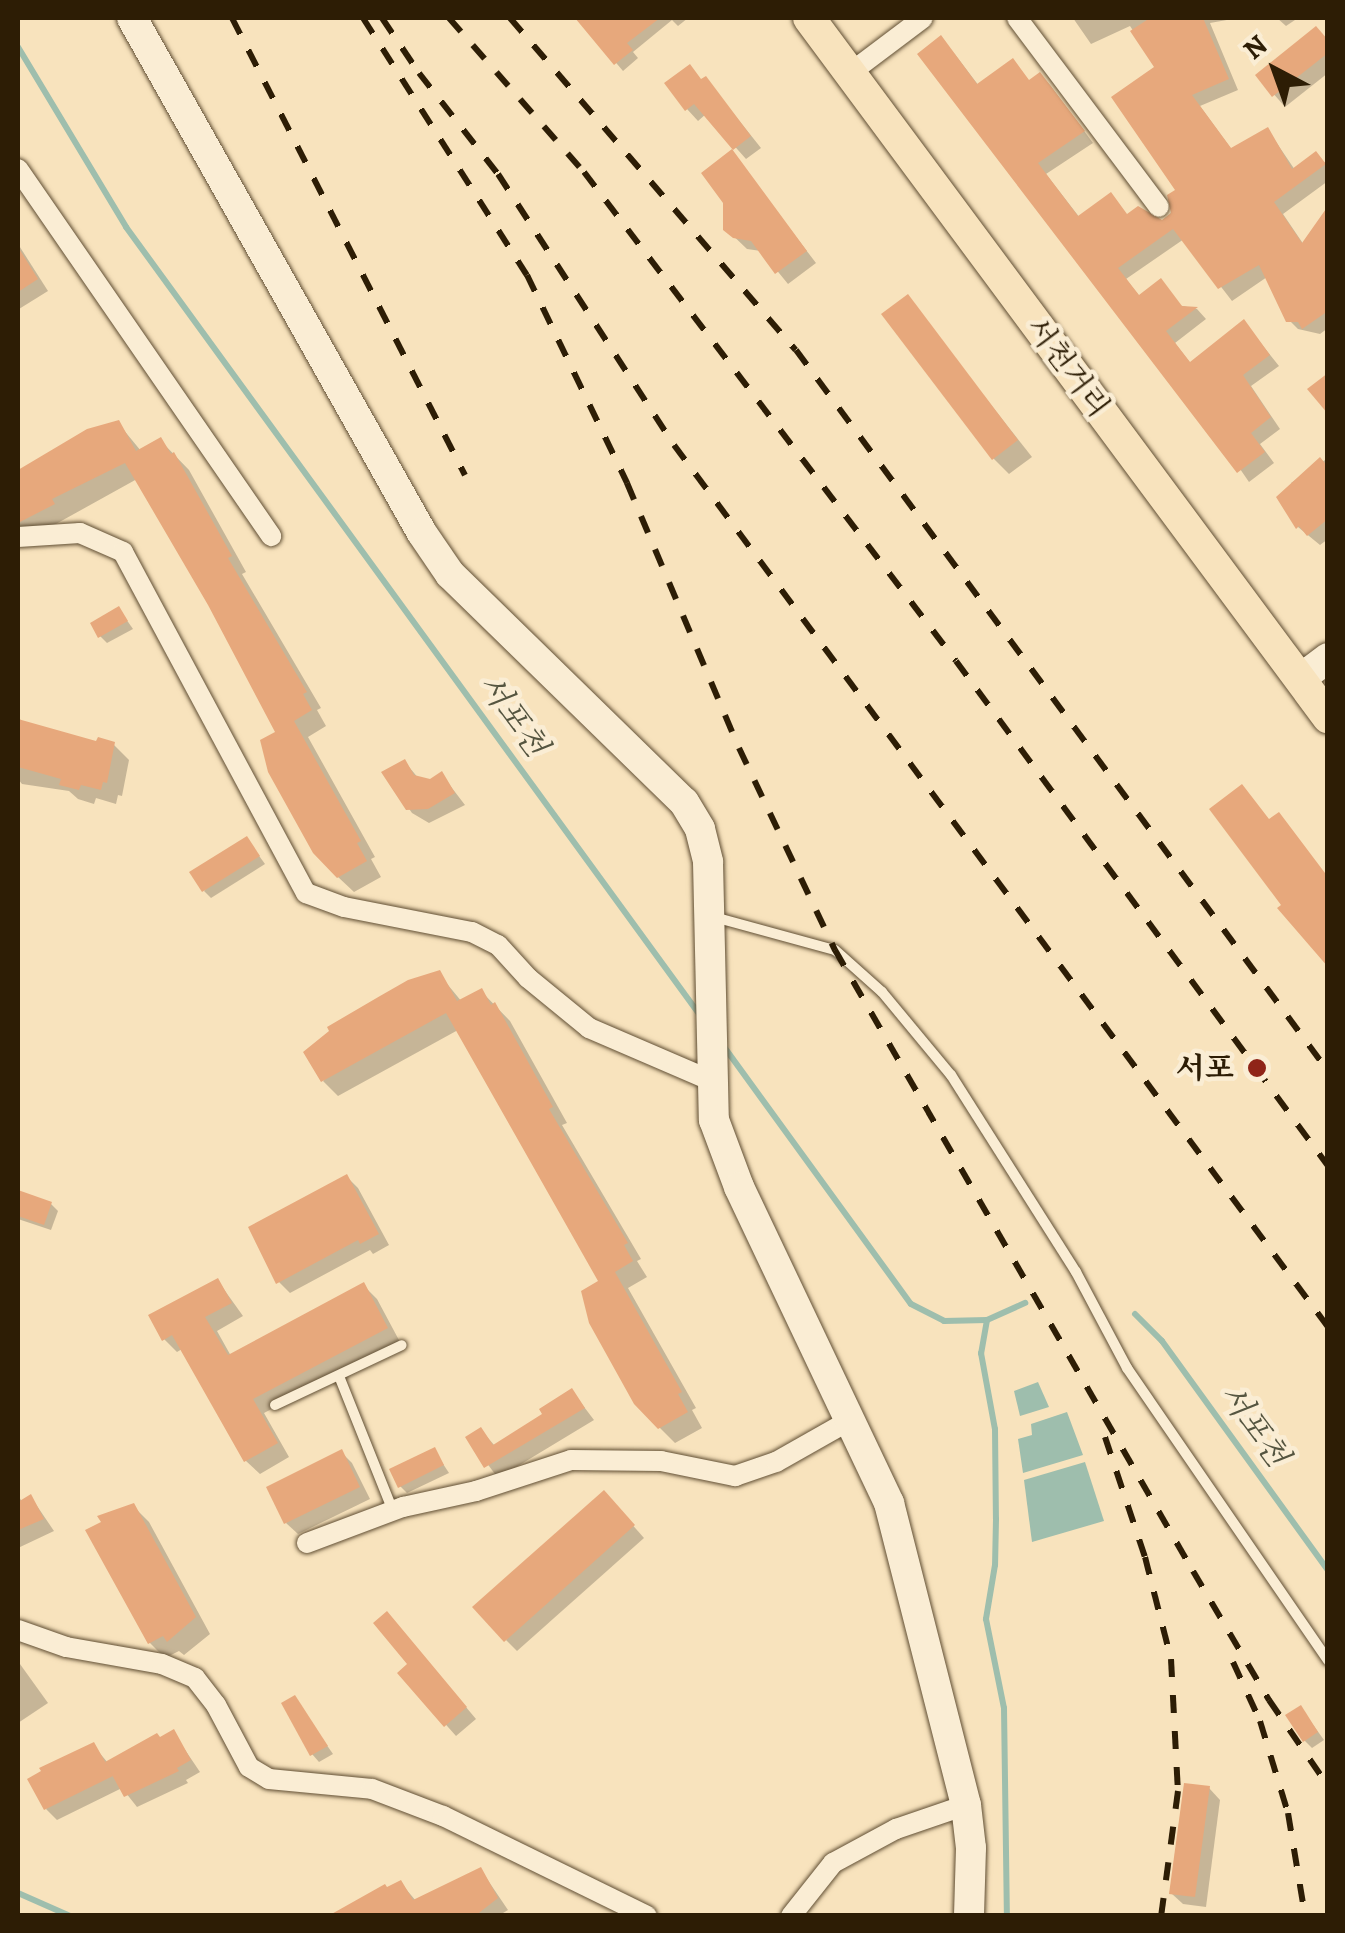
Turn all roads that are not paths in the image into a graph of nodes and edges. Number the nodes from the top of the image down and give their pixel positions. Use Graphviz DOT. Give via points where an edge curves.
graph roads {
  1 [pos="132,18"];
  2 [pos="809,18"];
  3 [pos="924,18"];
  4 [pos="1017,18"];
  5 [pos="850,73"];
  6 [pos="18,169"];
  7 [pos="1159,207"];
  8 [pos="271,536"];
  9 [pos="18,537"];
  10 [pos="1328,658"];
  11 [pos="1300,679"];
  12 [pos="1328,716"];
  13 [pos="710,916"];
  14 [pos="711,1071"];
  15 [pos="402,1345"];
  16 [pos="339,1376"];
  17 [pos="275,1405"];
  18 [pos="852,1419"];
  19 [pos="393,1511"];
  20 [pos="307,1543"];
  21 [pos="18,1630"];
  22 [pos="1328,1661"];
  23 [pos="966,1804"];
  24 [pos="647,1916"];
  25 [pos="791,1916"];
  26 [pos="969,1916"];
  1 -- 13 [label="street" via="422,534 463,588 684,802 700,828 708,862"];
  2 -- 5 [label="main road, 서천거리"];
  3 -- 5 [label="street"];
  4 -- 7 [label="street"];
  5 -- 11 [label="main road, 서천거리"];
  6 -- 8 [label="street"];
  9 -- 14 [label="street" via="80,533 123,552 306,893 485,938 589,1028"];
  10 -- 11 [label="street"];
  11 -- 12 [label="main road, 서천거리"];
  13 -- 14 [label="street"];
  13 -- 22 [label="lane" via="835,950 882,992 951,1074 1076,1272 1127,1368"];
  14 -- 18 [label="street" via="714,1120 738,1187"];
  15 -- 16 [label="lane"];
  16 -- 17 [label="lane"];
  16 -- 19 [label="lane"];
  18 -- 19 [label="street" via="776,1462 735,1476 660,1461 571,1460"];
  18 -- 23 [label="street" via="889,1503"];
  19 -- 20 [label="street"];
  21 -- 24 [label="street" via="66,1647 162,1664 194,1678 216,1704 249,1767 268,1779 372,1788"];
  23 -- 25 [label="street" via="896,1828 834,1863"];
  23 -- 26 [label="street"];
}
